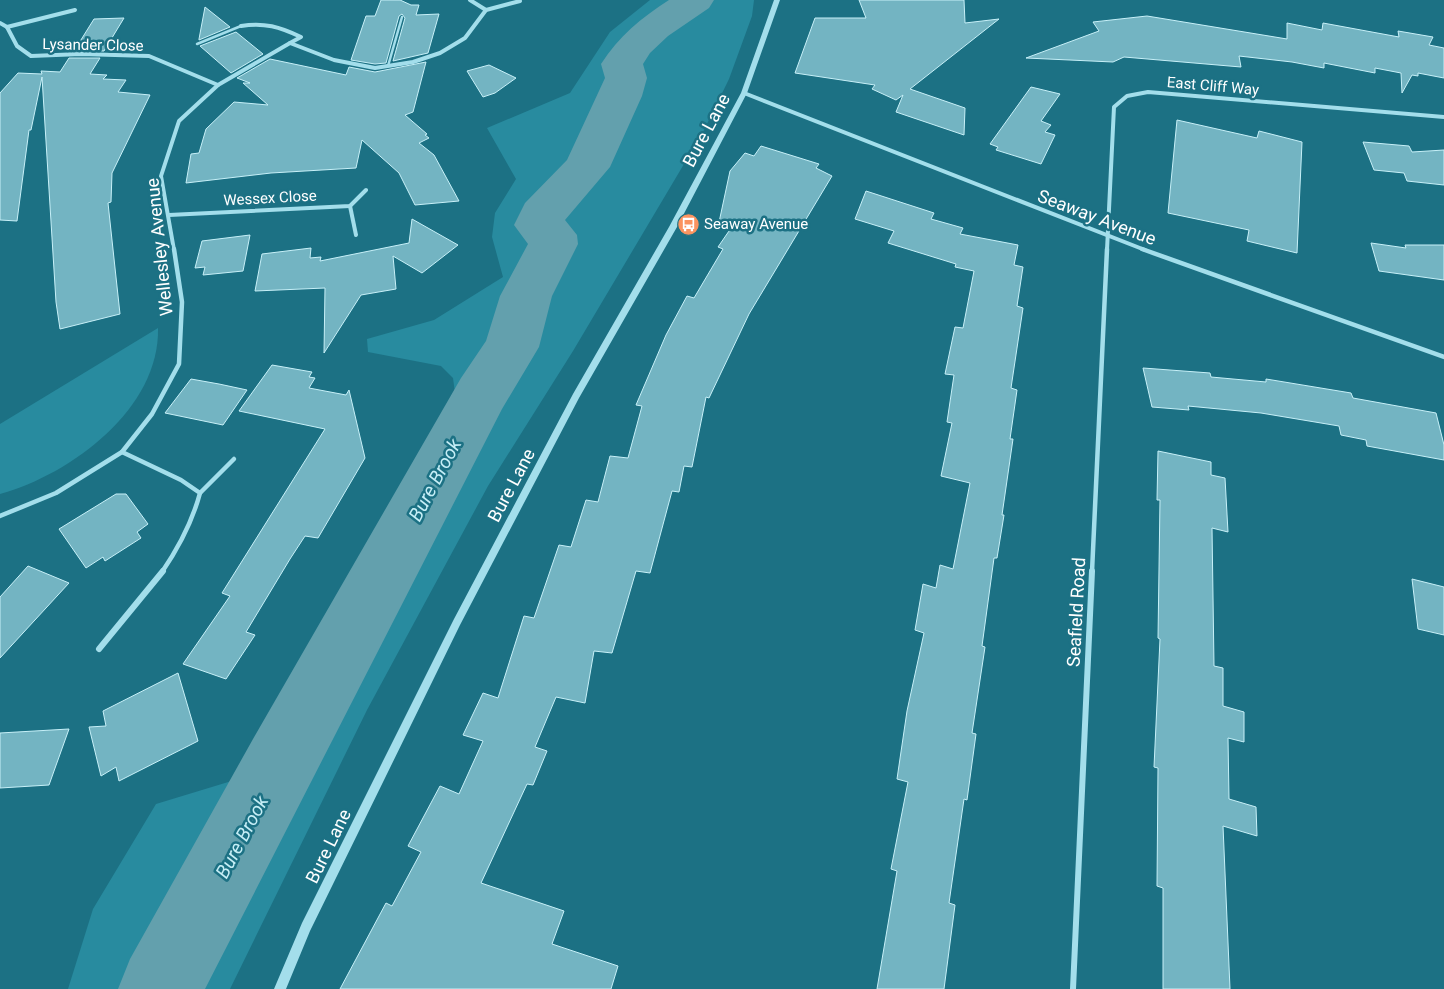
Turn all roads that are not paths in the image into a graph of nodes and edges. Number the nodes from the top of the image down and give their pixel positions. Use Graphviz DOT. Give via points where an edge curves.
graph roads {
  1 [pos="470,0"];
  2 [pos="777,0"];
  3 [pos="520,2"];
  4 [pos="75,10"];
  5 [pos="486,10"];
  6 [pos="402,17"];
  7 [pos="0,23"];
  8 [pos="241,26"];
  9 [pos="7,27"];
  10 [pos="290,43"];
  11 [pos="197,44"];
  12 [pos="388,66"];
  13 [pos="218,85"];
  14 [pos="744,93"];
  15 [pos="1444,117"];
  16 [pos="366,190"];
  17 [pos="350,206"];
  18 [pos="169,215"];
  19 [pos="356,235"];
  20 [pos="1109,237"];
  21 [pos="1444,357"];
  22 [pos="122,452"];
  23 [pos="234,459"];
  24 [pos="200,493"];
  25 [pos="0,516"];
  26 [pos="98,649"];
  27 [pos="280,989"];
  28 [pos="1073,989"];
  1 -- 5 [label="street"];
  2 -- 14 [label="street, Bure Lane"];
  3 -- 5 [label="street"];
  4 -- 9 [label="street, Lysander Close"];
  5 -- 12 [label="street" via="465,38 454,46 413,62"];
  6 -- 12 [label="lane"];
  7 -- 9 [label="street, Lysander Close"];
  8 -- 10 [label="street" via="273,23 301,36"];
  8 -- 11 [label="lane"];
  9 -- 13 [label="street, Lysander Close" via="18,46 31,56 149,56"];
  10 -- 12 [label="street" via="334,60 375,68"];
  10 -- 13 [label="street, Wellesley Avenue"];
  13 -- 18 [label="street, Wellesley Avenue" via="179,121 161,176"];
  14 -- 20 [label="street, Seaway Avenue"];
  14 -- 27 [label="street, Bure Lane" via="673,227 576,396 456,622 306,927"];
  15 -- 20 [label="street, East Cliff Way" via="1148,92 1127,96 1114,107"];
  16 -- 17 [label="street"];
  17 -- 18 [label="street, Wessex Close"];
  17 -- 19 [label="street"];
  18 -- 22 [label="street, Wellesley Avenue" via="182,302 179,364 152,414"];
  20 -- 21 [label="street, Seaway Avenue"];
  20 -- 28 [label="street, Seafield Road"];
  22 -- 24 [label="street" via="181,480"];
  22 -- 25 [label="street, Wellesley Avenue" via="56,493"];
  23 -- 24 [label="street"];
  24 -- 26 [label="street" via="197,510 187,532 163,569"];
}
